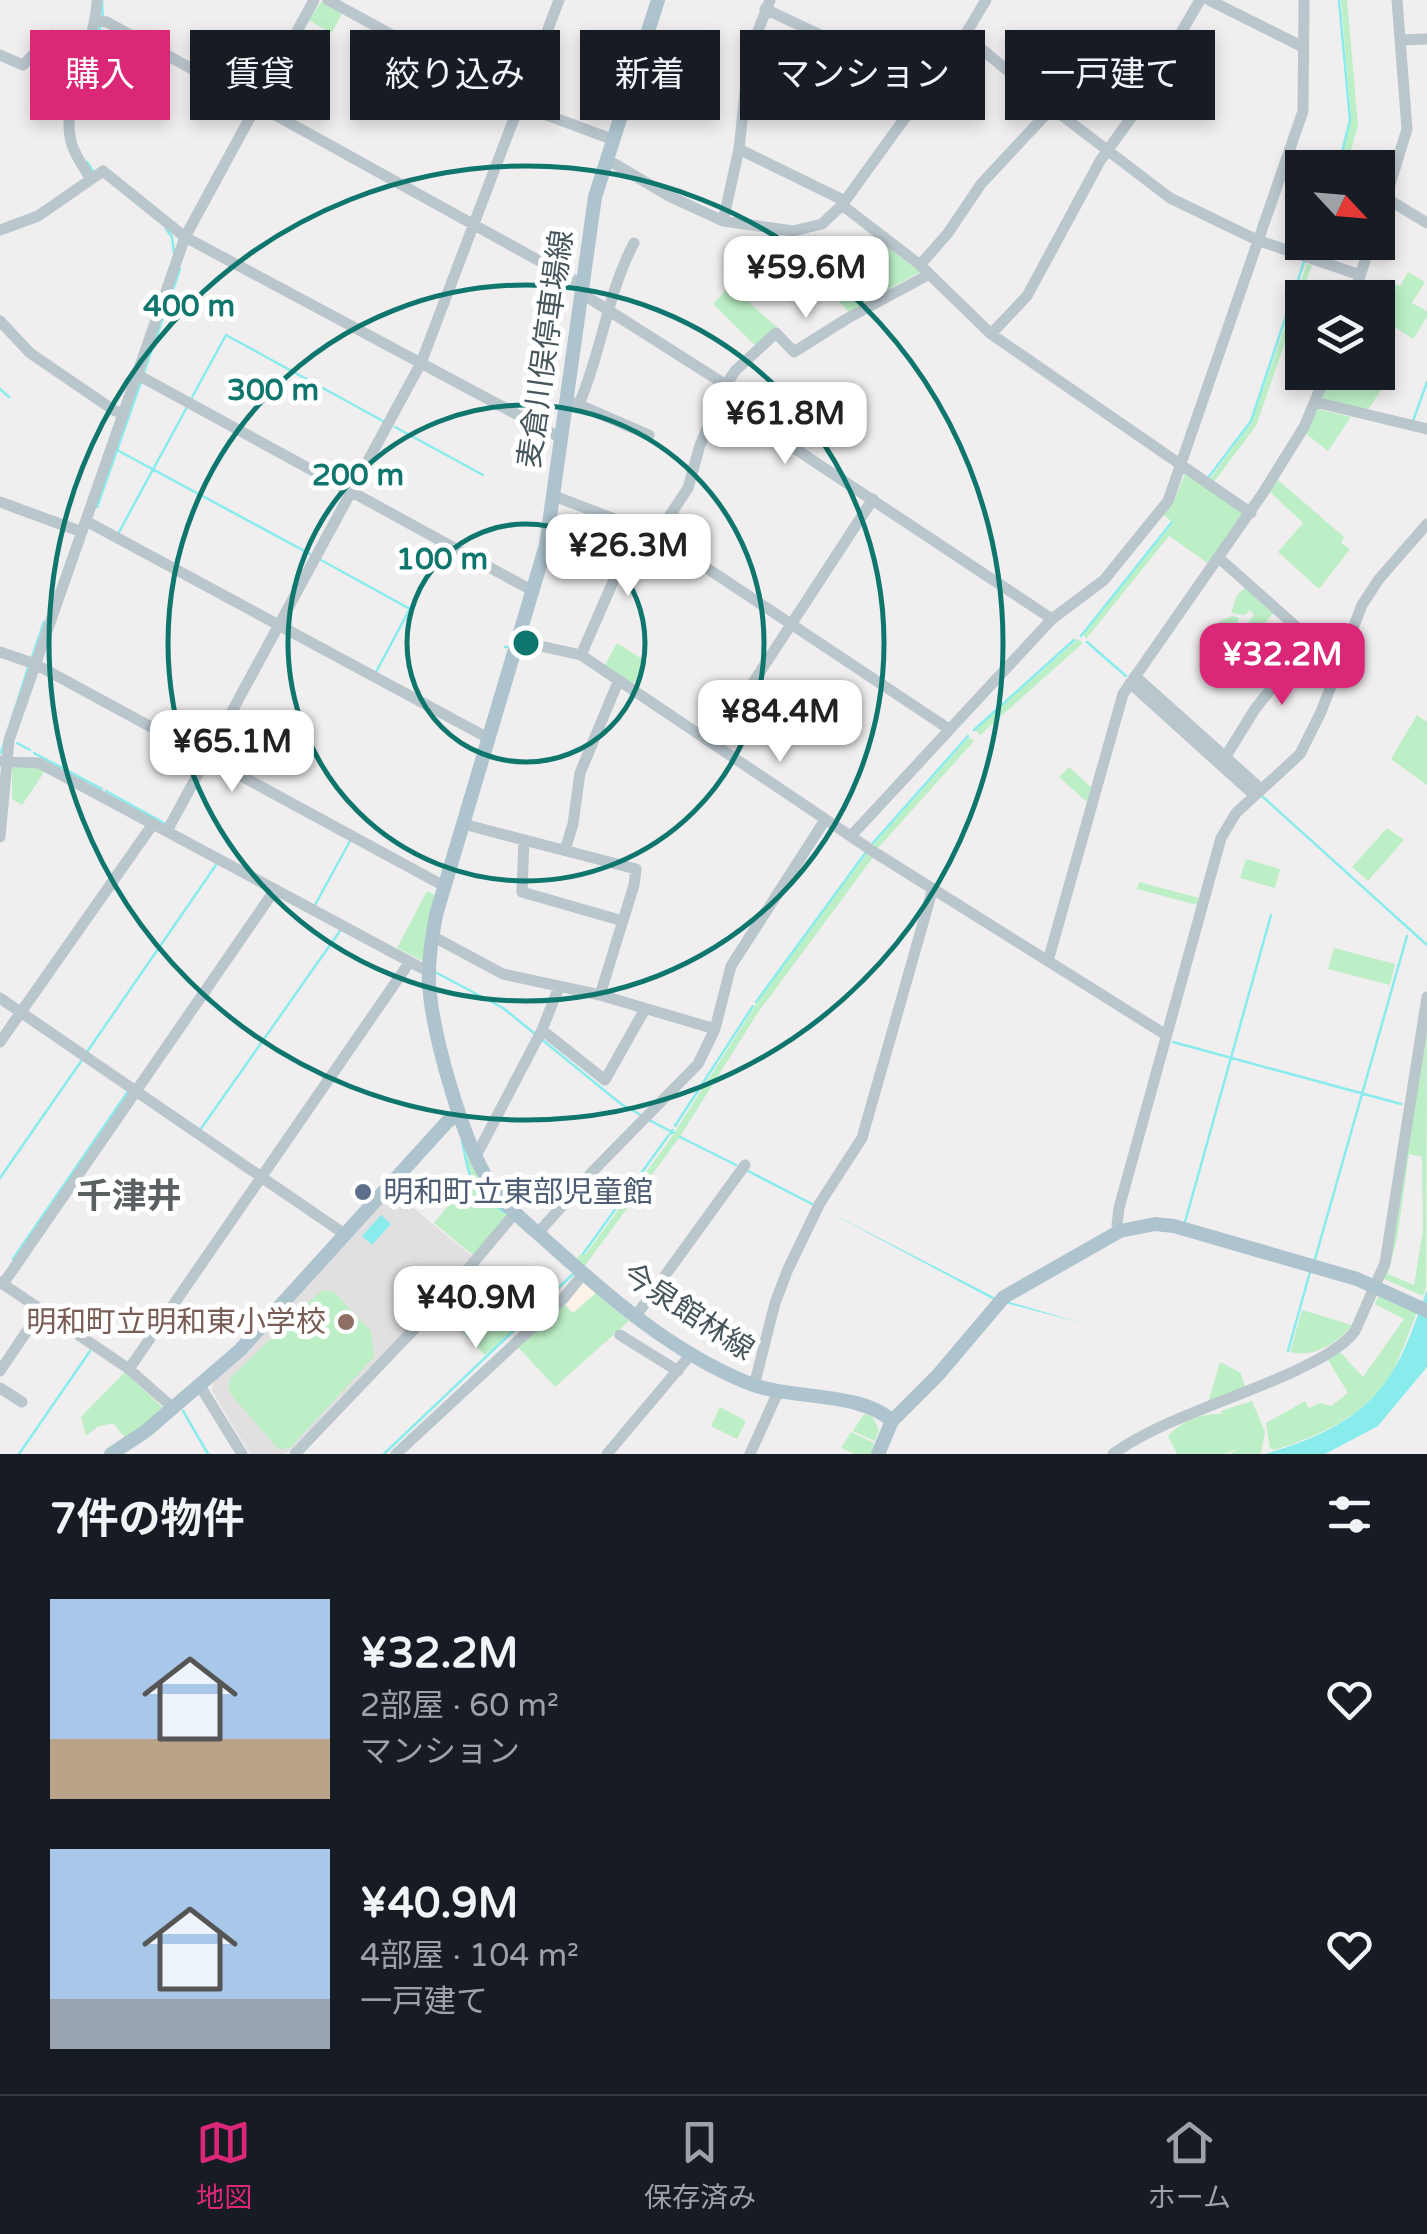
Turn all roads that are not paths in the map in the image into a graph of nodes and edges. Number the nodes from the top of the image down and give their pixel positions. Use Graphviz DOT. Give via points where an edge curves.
graph roads {
  1 [pos="97,0"];
  2 [pos="314,0"];
  3 [pos="328,0"];
  4 [pos="560,0"];
  5 [pos="658,0"];
  6 [pos="986,0"];
  7 [pos="1200,0"];
  8 [pos="1209,0"];
  9 [pos="1304,0"];
  10 [pos="1396,0"];
  11 [pos="767,4"];
  12 [pos="96,21"];
  13 [pos="94,30"];
  14 [pos="297,30"];
  15 [pos="383,30"];
  16 [pos="549,30"];
  17 [pos="817,30"];
  18 [pos="969,30"];
  19 [pos="1400,40"];
  20 [pos="1427,40"];
  21 [pos="1303,46"];
  22 [pos="985,51"];
  23 [pos="0,55"];
  24 [pos="30,57"];
  25 [pos="190,68"];
  26 [pos="1005,68"];
  27 [pos="68,120"];
  28 [pos="248,120"];
  29 [pos="284,120"];
  30 [pos="514,120"];
  31 [pos="560,120"];
  32 [pos="904,120"];
  33 [pos="1041,120"];
  34 [pos="1068,120"];
  35 [pos="614,140"];
  36 [pos="739,149"];
  37 [pos="1108,150"];
  38 [pos="608,160"];
  39 [pos="1395,168"];
  40 [pos="91,179"];
  41 [pos="844,203"];
  42 [pos="1395,203"];
  43 [pos="723,221"];
  44 [pos="1427,223"];
  45 [pos="476,225"];
  46 [pos="0,230"];
  47 [pos="185,237"];
  48 [pos="1257,240"];
  49 [pos="634,243"];
  50 [pos="1365,260"];
  51 [pos="924,270"];
  52 [pos="1360,275"];
  53 [pos="1358,280"];
  54 [pos="580,290"];
  55 [pos="608,310"];
  56 [pos="0,321"];
  57 [pos="991,334"];
  58 [pos="421,363"];
  59 [pos="138,375"];
  60 [pos="726,385"];
  61 [pos="1320,390"];
  62 [pos="720,400"];
  63 [pos="1315,402"];
  64 [pos="572,403"];
  65 [pos="124,413"];
  66 [pos="1427,429"];
  67 [pos="649,436"];
  68 [pos="562,438"];
  69 [pos="1182,465"];
  70 [pos="353,492"];
  71 [pos="554,496"];
  72 [pos="872,499"];
  73 [pos="0,502"];
  74 [pos="1251,512"];
  75 [pos="1427,524"];
  76 [pos="84,526"];
  77 [pos="637,527"];
  78 [pos="657,535"];
  79 [pos="1218,558"];
  80 [pos="533,590"];
  81 [pos="1052,619"];
  82 [pos="792,624"];
  83 [pos="279,625"];
  84 [pos="1310,640"];
  85 [pos="518,642"];
  86 [pos="0,652"];
  87 [pos="581,656"];
  88 [pos="35,664"];
  89 [pos="1338,664"];
  90 [pos="1132,680"];
  91 [pos="618,682"];
  92 [pos="948,729"];
  93 [pos="488,738"];
  94 [pos="713,744"];
  95 [pos="1226,756"];
  96 [pos="206,757"];
  97 [pos="3,760"];
  98 [pos="1258,792"];
  99 [pos="825,820"];
  100 [pos="153,824"];
  101 [pos="463,824"];
  102 [pos="167,831"];
  103 [pos="850,836"];
  104 [pos="0,837"];
  105 [pos="524,840"];
  106 [pos="565,850"];
  107 [pos="444,886"];
  108 [pos="933,888"];
  109 [pos="274,891"];
  110 [pos="623,921"];
  111 [pos="432,936"];
  112 [pos="1048,960"];
  113 [pos="409,963"];
  114 [pos="429,972"];
  115 [pos="559,987"];
  116 [pos="600,995"];
  117 [pos="1427,997"];
  118 [pos="0,998"];
  119 [pos="645,1009"];
  120 [pos="21,1012"];
  121 [pos="715,1028"];
  122 [pos="542,1030"];
  123 [pos="1166,1035"];
  124 [pos="0,1042"];
  125 [pos="136,1091"];
  126 [pos="460,1114"];
  127 [pos="476,1156"];
  128 [pos="745,1165"];
  129 [pos="260,1176"];
  130 [pos="514,1213"];
  131 [pos="1120,1231"];
  132 [pos="538,1233"];
  133 [pos="346,1235"];
  134 [pos="583,1274"];
  135 [pos="2,1283"];
  136 [pos="1377,1287"];
  137 [pos="41,1310"];
  138 [pos="1427,1311"];
  139 [pos="634,1317"];
  140 [pos="620,1336"];
  141 [pos="692,1353"];
  142 [pos="129,1369"];
  143 [pos="678,1370"];
  144 [pos="0,1371"];
  145 [pos="200,1386"];
  146 [pos="754,1386"];
  147 [pos="0,1388"];
  148 [pos="778,1392"];
  149 [pos="22,1402"];
  150 [pos="173,1408"];
  151 [pos="892,1421"];
  152 [pos="111,1454"];
  153 [pos="242,1454"];
  154 [pos="295,1454"];
  155 [pos="396,1454"];
  156 [pos="607,1454"];
  157 [pos="750,1454"];
  158 [pos="878,1454"];
  159 [pos="1113,1454"];
  1 -- 12 [label="street"];
  2 -- 14 [label="street"];
  3 -- 15 [label="street"];
  4 -- 16 [label="street"];
  5 -- 35 [label="main road, 麦倉川俣停車場線"];
  6 -- 18 [label="street"];
  7 -- 37 [label="street"];
  8 -- 21 [label="street"];
  9 -- 21 [label="street"];
  10 -- 19 [label="street"];
  11 -- 17 [label="street"];
  11 -- 36 [label="street" via="749,54"];
  12 -- 13 [label="street"];
  12 -- 25 [label="street"];
  19 -- 20 [label="street"];
  19 -- 39 [label="street" via="1407,129"];
  21 -- 48 [label="street" via="1302,111"];
  22 -- 26 [label="street"];
  23 -- 24 [label="street" via="23,65"];
  27 -- 40 [label="street" via="75,153"];
  28 -- 47 [label="street"];
  29 -- 45 [label="street"];
  30 -- 45 [label="street"];
  31 -- 35 [label="street"];
  32 -- 41 [label="street"];
  33 -- 51 [label="street" via="982,184"];
  34 -- 37 [label="street"];
  35 -- 38 [label="main road, 麦倉川俣停車場線"];
  36 -- 41 [label="street"];
  36 -- 43 [label="street"];
  37 -- 48 [label="street" via="1170,198"];
  37 -- 57 [label="street" via="1027,296"];
  38 -- 43 [label="street"];
  38 -- 54 [label="main road, 麦倉川俣停車場線"];
  40 -- 46 [label="street" via="38,216"];
  40 -- 47 [label="street" via="103,171"];
  41 -- 43 [label="street" via="822,224 793,232"];
  41 -- 51 [label="street"];
  42 -- 44 [label="street"];
  45 -- 54 [label="street"];
  45 -- 58 [label="street"];
  47 -- 58 [label="street"];
  47 -- 59 [label="street"];
  48 -- 52 [label="street"];
  48 -- 69 [label="street"];
  49 -- 55 [label="street"];
  50 -- 52 [label="street"];
  51 -- 57 [label="street"];
  51 -- 60 [label="street" via="794,352 776,333"];
  52 -- 53 [label="street"];
  54 -- 55 [label="street"];
  54 -- 64 [label="main road, 麦倉川俣停車場線"];
  55 -- 60 [label="street"];
  55 -- 64 [label="street"];
  56 -- 65 [label="street" via="30,353"];
  57 -- 69 [label="street"];
  58 -- 68 [label="street"];
  58 -- 70 [label="street"];
  59 -- 65 [label="street"];
  59 -- 70 [label="street"];
  60 -- 62 [label="street"];
  61 -- 63 [label="street"];
  62 -- 72 [label="street"];
  62 -- 78 [label="street" via="688,488"];
  63 -- 66 [label="street"];
  63 -- 74 [label="street"];
  64 -- 67 [label="street"];
  64 -- 68 [label="main road, 麦倉川俣停車場線"];
  65 -- 76 [label="street"];
  68 -- 71 [label="main road, 麦倉川俣停車場線"];
  69 -- 74 [label="street"];
  69 -- 81 [label="street" via="1168,501 1104,580"];
  70 -- 80 [label="street"];
  70 -- 83 [label="street"];
  71 -- 77 [label="street"];
  71 -- 80 [label="main road, 麦倉川俣停車場線"];
  72 -- 81 [label="street"];
  72 -- 82 [label="street"];
  73 -- 76 [label="street"];
  74 -- 79 [label="street"];
  75 -- 89 [label="street" via="1372,589"];
  76 -- 83 [label="street"];
  76 -- 88 [label="street"];
  77 -- 78 [label="street"];
  77 -- 87 [label="street"];
  78 -- 82 [label="street"];
  79 -- 84 [label="street"];
  79 -- 90 [label="street"];
  80 -- 85 [label="main road, 麦倉川俣停車場線"];
  81 -- 92 [label="street"];
  82 -- 92 [label="street"];
  82 -- 94 [label="street"];
  83 -- 93 [label="street"];
  83 -- 96 [label="street"];
  84 -- 89 [label="street"];
  84 -- 95 [label="street"];
  85 -- 87 [label="street"];
  85 -- 93 [label="main road, 麦倉川俣停車場線"];
  86 -- 88 [label="street"];
  87 -- 91 [label="street"];
  88 -- 96 [label="street"];
  88 -- 97 [label="street"];
  89 -- 98 [label="street" via="1300,754"];
  90 -- 95 [label="street"];
  90 -- 98 [label="street"];
  90 -- 112 [label="street" via="1119,703"];
  91 -- 94 [label="street"];
  91 -- 106 [label="street" via="580,773"];
  92 -- 103 [label="street"];
  93 -- 101 [label="main road, 麦倉川俣停車場線"];
  94 -- 99 [label="street"];
  95 -- 98 [label="street"];
  96 -- 102 [label="street"];
  96 -- 107 [label="street"];
  97 -- 100 [label="street" via="38,763"];
  97 -- 104 [label="street"];
  98 -- 123 [label="street" via="1221,838"];
  99 -- 103 [label="street"];
  99 -- 121 [label="street" via="730,968"];
  100 -- 102 [label="street"];
  100 -- 120 [label="street"];
  101 -- 105 [label="street"];
  101 -- 107 [label="main road, 麦倉川俣停車場線"];
  102 -- 109 [label="street"];
  103 -- 108 [label="street"];
  105 -- 106 [label="street"];
  105 -- 110 [label="street" via="522,892"];
  106 -- 110 [label="street" via="636,869"];
  107 -- 111 [label="main road, 麦倉川俣停車場線"];
  108 -- 112 [label="street"];
  108 -- 146 [label="street" via="862,1138 788,1268"];
  109 -- 113 [label="street"];
  109 -- 125 [label="street"];
  110 -- 116 [label="street"];
  111 -- 114 [label="main road, 麦倉川俣停車場線"];
  111 -- 115 [label="street" via="503,974"];
  112 -- 123 [label="street"];
  113 -- 114 [label="street"];
  113 -- 129 [label="street"];
  114 -- 126 [label="main road, 麦倉川俣停車場線"];
  115 -- 116 [label="street"];
  115 -- 122 [label="street"];
  116 -- 119 [label="street"];
  117 -- 136 [label="street"];
  118 -- 120 [label="street"];
  119 -- 121 [label="street"];
  119 -- 122 [label="street" via="605,1080"];
  120 -- 124 [label="street"];
  120 -- 125 [label="street"];
  121 -- 132 [label="street" via="692,1072"];
  122 -- 127 [label="street"];
  123 -- 131 [label="street" via="1119,1208"];
  125 -- 129 [label="street"];
  125 -- 135 [label="street"];
  126 -- 127 [label="main road, 今泉館林線"];
  126 -- 133 [label="main road"];
  127 -- 130 [label="main road, 今泉館林線"];
  128 -- 139 [label="street"];
  129 -- 133 [label="street"];
  129 -- 142 [label="street"];
  130 -- 132 [label="main road, 今泉館林線"];
  130 -- 154 [label="street" via="442,1300"];
  131 -- 136 [label="main road" via="1174,1226"];
  131 -- 151 [label="main road" via="998,1302"];
  132 -- 134 [label="main road, 今泉館林線"];
  133 -- 145 [label="main road"];
  134 -- 139 [label="main road, 今泉館林線"];
  134 -- 155 [label="street"];
  135 -- 137 [label="street"];
  136 -- 138 [label="main road"];
  136 -- 159 [label="street" via="1355,1331 1338,1347"];
  137 -- 142 [label="street"];
  137 -- 144 [label="street"];
  139 -- 141 [label="main road, 今泉館林線"];
  140 -- 143 [label="street"];
  141 -- 143 [label="street"];
  141 -- 146 [label="main road, 今泉館林線"];
  142 -- 150 [label="street"];
  143 -- 156 [label="street"];
  145 -- 150 [label="main road"];
  145 -- 153 [label="street"];
  146 -- 148 [label="main road, 今泉館林線"];
  147 -- 149 [label="street"];
  148 -- 151 [label="main road, 今泉館林線" via="872,1408"];
  148 -- 157 [label="street"];
  150 -- 152 [label="main road"];
  151 -- 158 [label="main road"];
}
